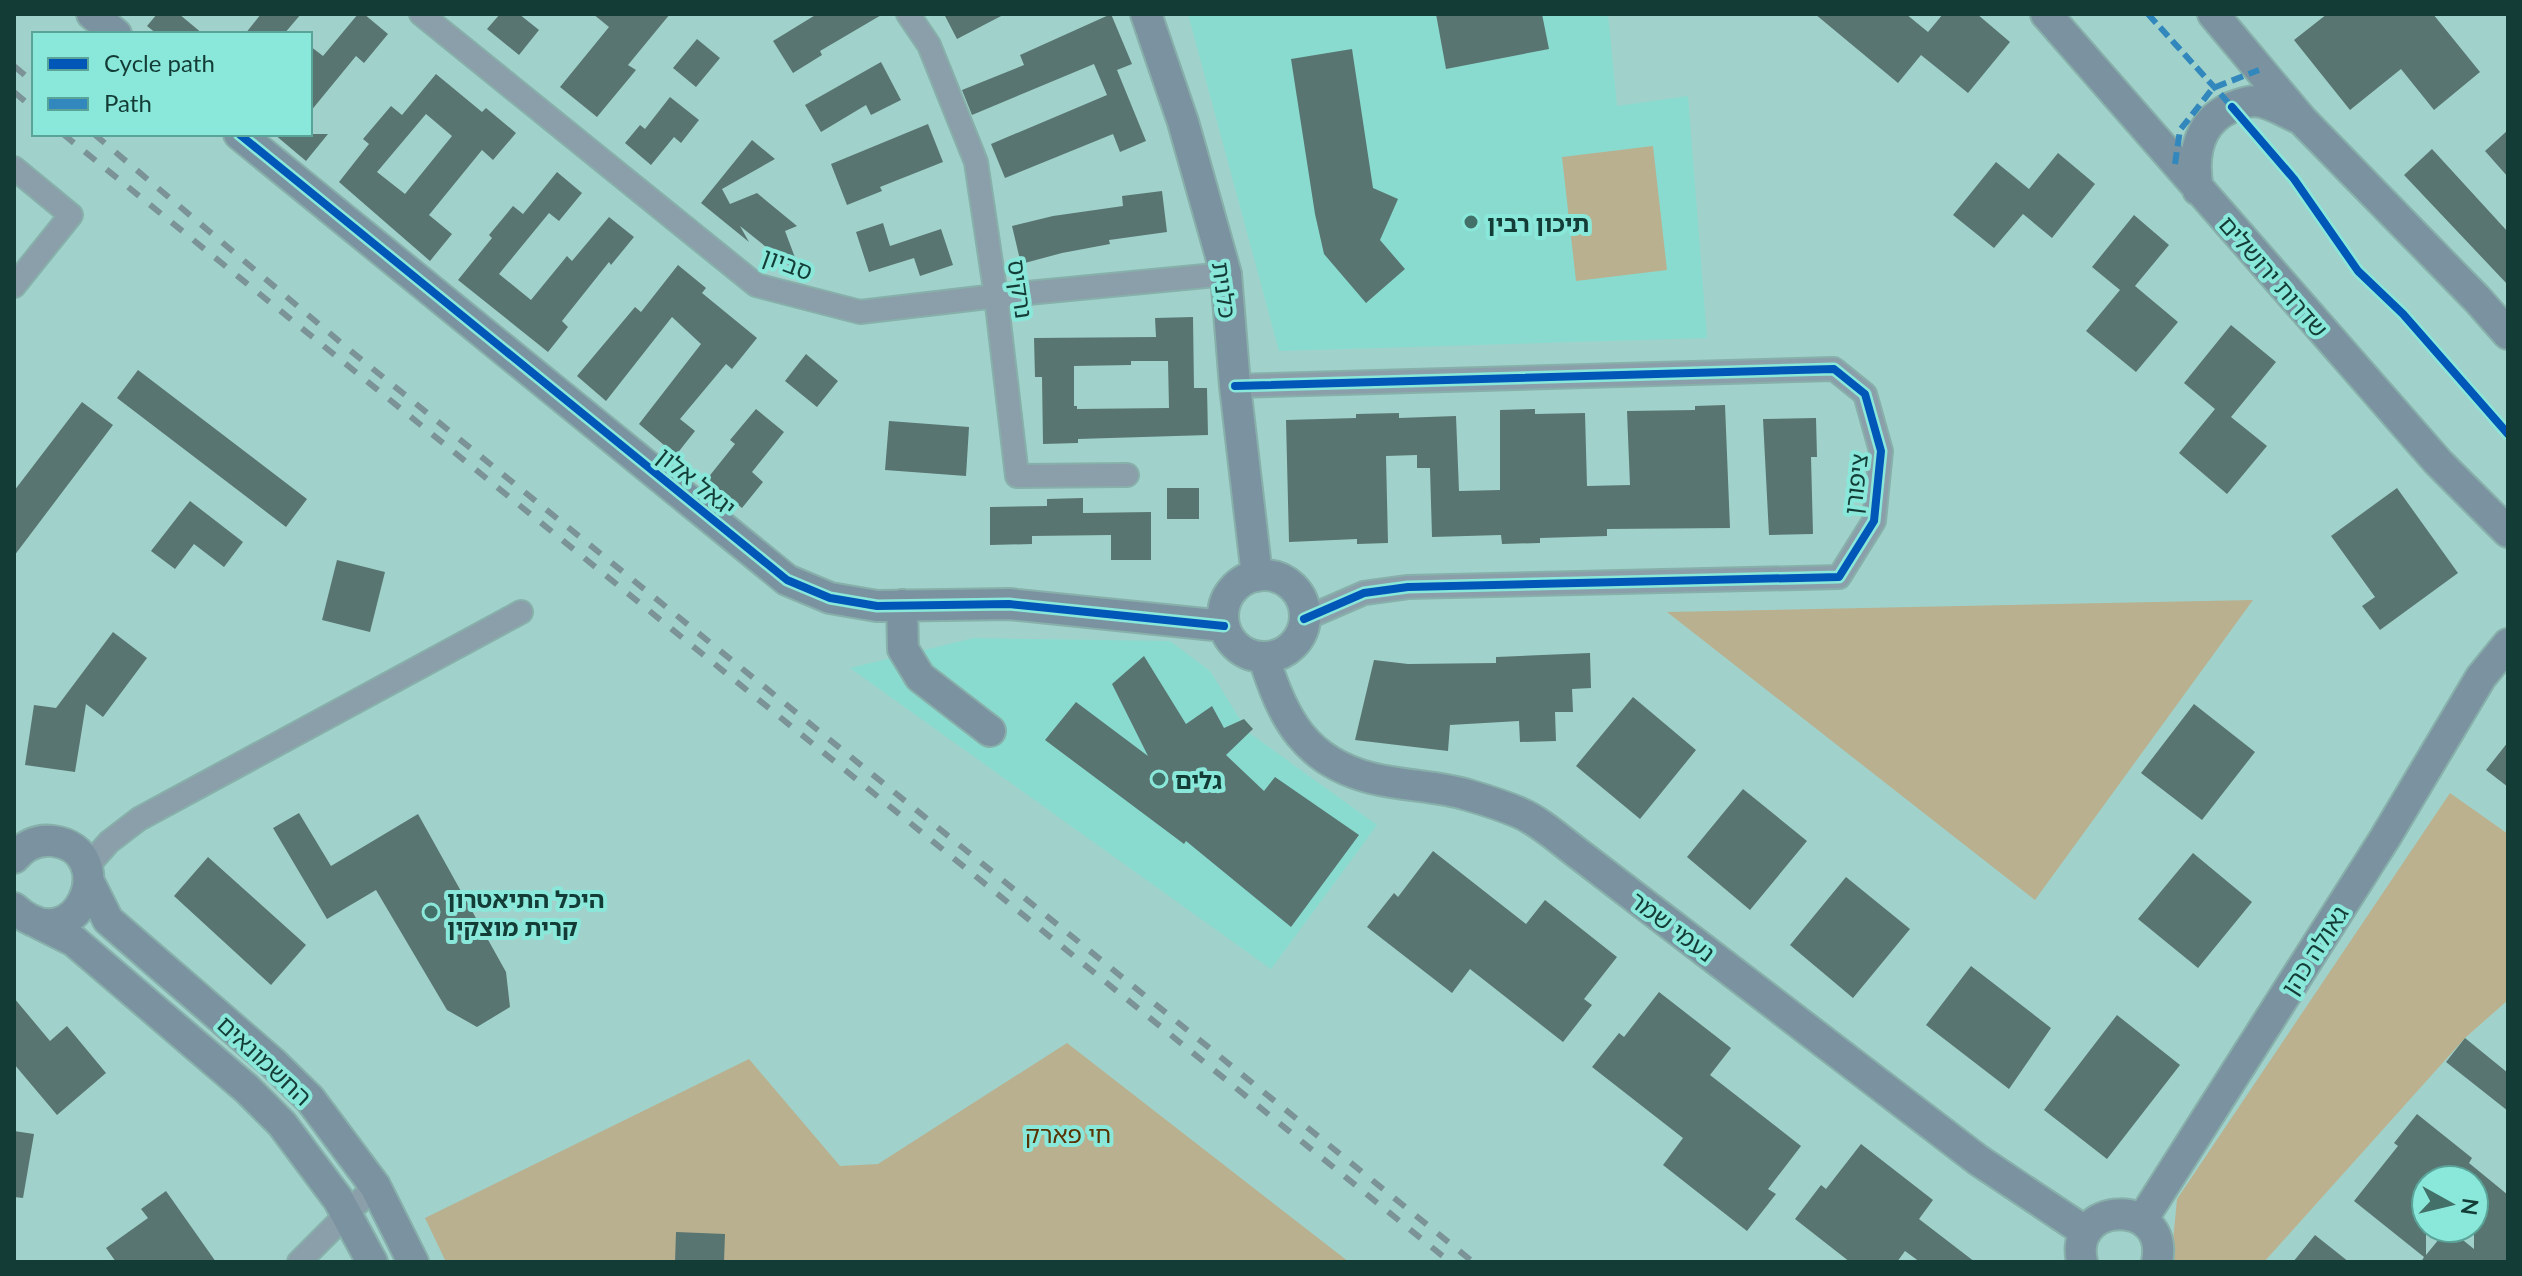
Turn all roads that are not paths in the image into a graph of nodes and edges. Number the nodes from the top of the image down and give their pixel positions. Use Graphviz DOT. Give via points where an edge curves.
graph roads {
  1 [pos="92,14"];
  2 [pos="421,14"];
  3 [pos="908,14"];
  4 [pos="1146,14"];
  5 [pos="2046,14"];
  6 [pos="2213,14"];
  7 [pos="114,32"];
  8 [pos="2302,120"];
  9 [pos="241,136"];
  10 [pos="14,168"];
  11 [pos="2198,190"];
  12 [pos="1226,274"];
  13 [pos="14,286"];
  14 [pos="996,296"];
  15 [pos="2508,334"];
  16 [pos="1235,386"];
  17 [pos="1127,475"];
  18 [pos="2505,532"];
  19 [pos="1257,576"];
  20 [pos="902,605"];
  21 [pos="521,612"];
  22 [pos="1304,619"];
  23 [pos="1224,626"];
  24 [pos="2508,644"];
  25 [pos="1264,658"];
  26 [pos="2495,671"];
  27 [pos="990,731"];
  28 [pos="28,836"];
  29 [pos="14,858"];
  30 [pos="88,874"];
  31 [pos="26,916"];
  32 [pos="375,1186"];
  33 [pos="347,1214"];
  34 [pos="2142,1220"];
  35 [pos="2086,1232"];
  36 [pos="400,1255"];
  37 [pos="299,1262"];
  38 [pos="372,1262"];
  39 [pos="2082,1262"];
  40 [pos="2157,1262"];
  1 -- 7 [label="street"];
  2 -- 14 [label="street, סביון" via="756,285 860,312"];
  3 -- 14 [label="street, נרקיס" via="929,45 976,162"];
  4 -- 12 [label="street, כלנית"];
  5 -- 11 [label="street, שדרות ירושלים"];
  6 -- 8 [label="street"];
  8 -- 11 [label="street" via="2257,101 2220,113 2205,127 2198,147"];
  8 -- 15 [label="street"];
  9 -- 20 [label="street, יגאל אלון" via="787,580 830,598"];
  10 -- 13 [label="street" via="71,215"];
  11 -- 18 [label="street, שדרות ירושלים"];
  12 -- 14 [label="street, סביון"];
  12 -- 16 [label="street, כלנית"];
  14 -- 17 [label="street, נרקיס" via="1017,476"];
  16 -- 19 [label="street, כלנית"];
  16 -- 22 [label="street, ציפורן" via="1834,369 1865,394 1881,451 1874,521 1839,577 1408,587 1364,593"];
  19 -- 22 [label="street" via="1293,587"];
  19 -- 23 [label="street" via="1244,580 1226,600"];
  20 -- 23 [label="street, יגאל אלון" via="1009,604"];
  20 -- 27 [label="street" via="903,649 920,677"];
  21 -- 30 [label="street" via="139,819 109,842"];
  22 -- 25 [label="street" via="1290,648"];
  23 -- 25 [label="street" via="1239,649"];
  24 -- 26 [label="street, גאולה כהן"];
  25 -- 35 [label="street, נעמי שמר" via="1291,723 1310,747 1338,767 1465,794 1523,814 1978,1160"];
  26 -- 34 [label="street, גאולה כהן"];
  28 -- 29 [label="street" via="30,844"];
  28 -- 30 [label="street" via="69,846"];
  30 -- 31 [label="street" via="82,906 63,922"];
  30 -- 32 [label="street, החשמונאים" via="108,920 310,1099"];
  31 -- 33 [label="street, החשמונאים" via="74,941 247,1089 297,1142"];
  32 -- 33 [label="street"];
  32 -- 36 [label="street, החשמונאים"];
  33 -- 37 [label="street"];
  33 -- 38 [label="street, החשמונאים"];
  34 -- 35 [label="street" via="2130,1214 2105,1216"];
  34 -- 40 [label="street" via="2157,1240"];
  35 -- 39 [label="street"];
}
